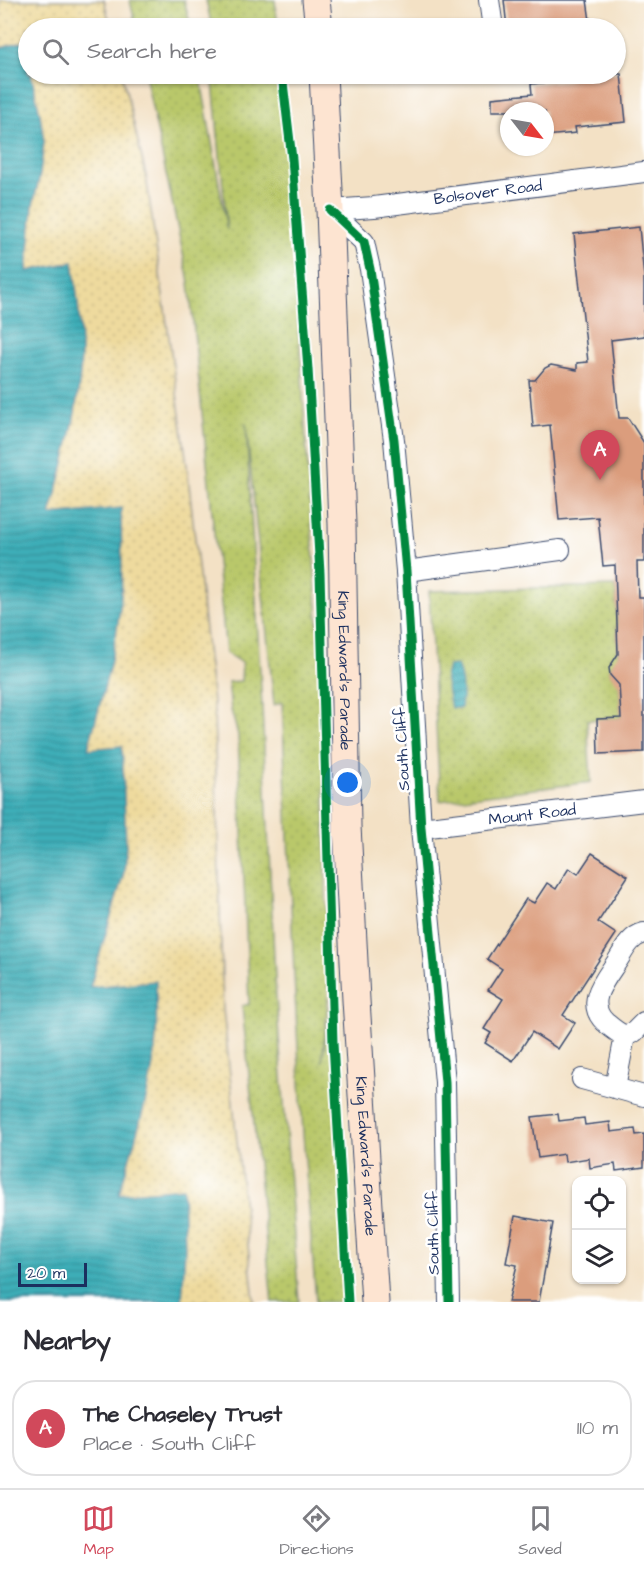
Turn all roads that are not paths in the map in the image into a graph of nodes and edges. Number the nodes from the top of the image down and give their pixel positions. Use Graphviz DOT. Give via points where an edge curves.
graph roads {
  1 [pos="316,0"];
  2 [pos="489,0"];
  3 [pos="318,18"];
  4 [pos="492,18"];
  5 [pos="324,84"];
  6 [pos="644,172"];
  7 [pos="330,210"];
  8 [pos="560,550"];
  9 [pos="406,571"];
  10 [pos="644,801"];
  11 [pos="421,828"];
  12 [pos="644,933"];
  13 [pos="644,1022"];
  14 [pos="625,1036"];
  15 [pos="582,1079"];
  16 [pos="615,1088"];
  17 [pos="644,1096"];
  18 [pos="375,1302"];
  19 [pos="449,1302"];
  1 -- 3 [label="main road"];
  2 -- 4 [label="street"];
  5 -- 7 [label="main road, King Edward's Parade"];
  6 -- 7 [label="street, Bolsover Road"];
  7 -- 9 [label="street, South Cliff" via="364,242 370,269 394,440"];
  7 -- 18 [label="main road, King Edward's Parade" via="342,524 346,826"];
  8 -- 9 [label="street"];
  9 -- 11 [label="street, South Cliff"];
  10 -- 11 [label="street, Mount Road"];
  11 -- 19 [label="street, South Cliff" via="445,1082"];
  12 -- 14 [label="street" via="633,937 596,998 601,1018"];
  13 -- 14 [label="street"];
  14 -- 16 [label="street"];
  15 -- 16 [label="street"];
  16 -- 17 [label="street"];
}
